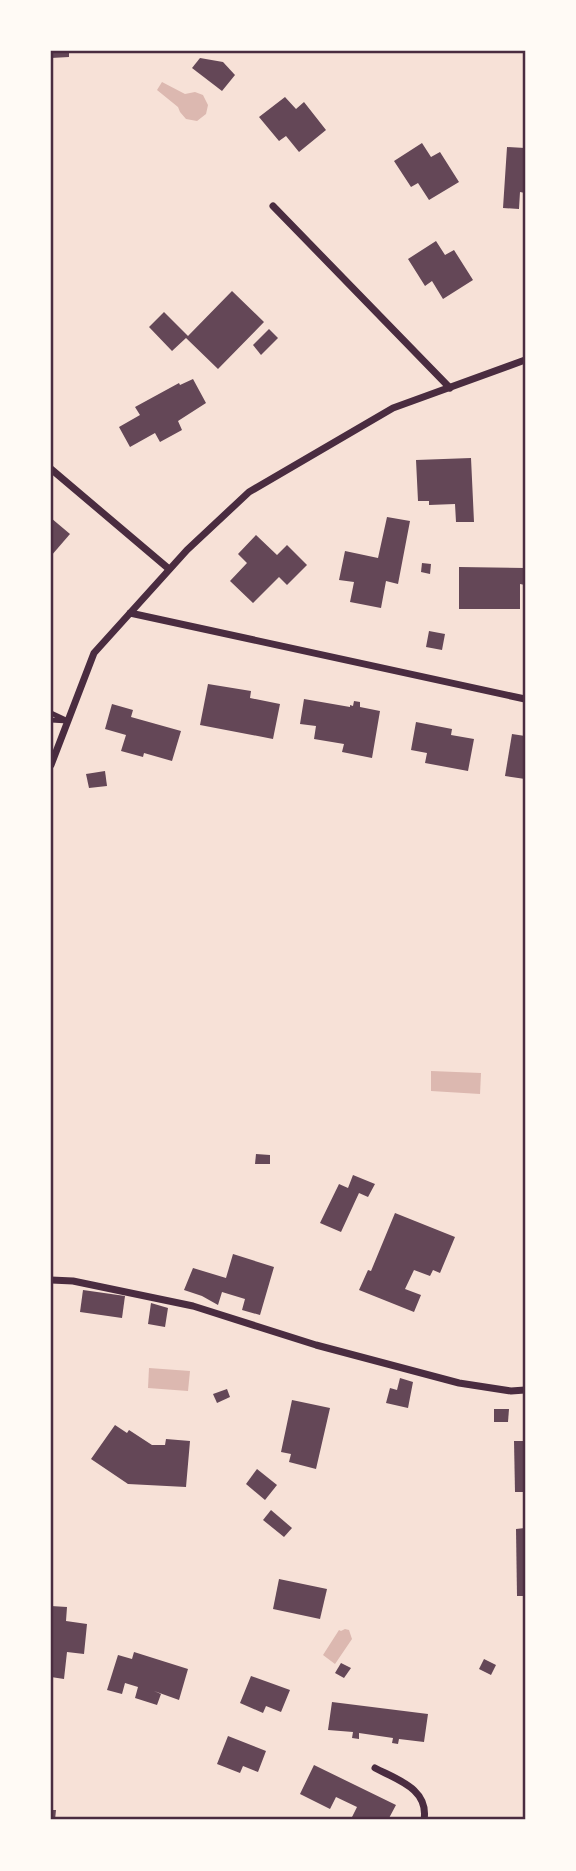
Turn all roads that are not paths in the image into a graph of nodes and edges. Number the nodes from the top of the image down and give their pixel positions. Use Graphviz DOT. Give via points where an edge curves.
graph roads {
  1 [pos="273,206"];
  2 [pos="525,360"];
  3 [pos="450,388"];
  4 [pos="51,469"];
  5 [pos="169,569"];
  6 [pos="130,613"];
  7 [pos="525,699"];
  8 [pos="51,713"];
  9 [pos="51,720"];
  10 [pos="68,721"];
  11 [pos="51,765"];
  12 [pos="51,1280"];
  13 [pos="525,1390"];
  14 [pos="376,1768"];
  15 [pos="424,1820"];
  1 -- 3 [label="street"];
  2 -- 3 [label="street"];
  3 -- 5 [label="street" via="393,408 248,492"];
  4 -- 5 [label="street"];
  5 -- 6 [label="street"];
  6 -- 7 [label="street"];
  6 -- 10 [label="street" via="94,653"];
  8 -- 10 [label="lane"];
  9 -- 10 [label="lane"];
  10 -- 11 [label="street"];
  12 -- 13 [label="street" via="193,1306 459,1383"];
  14 -- 15 [label="street" via="418,1792 426,1810"];
}
